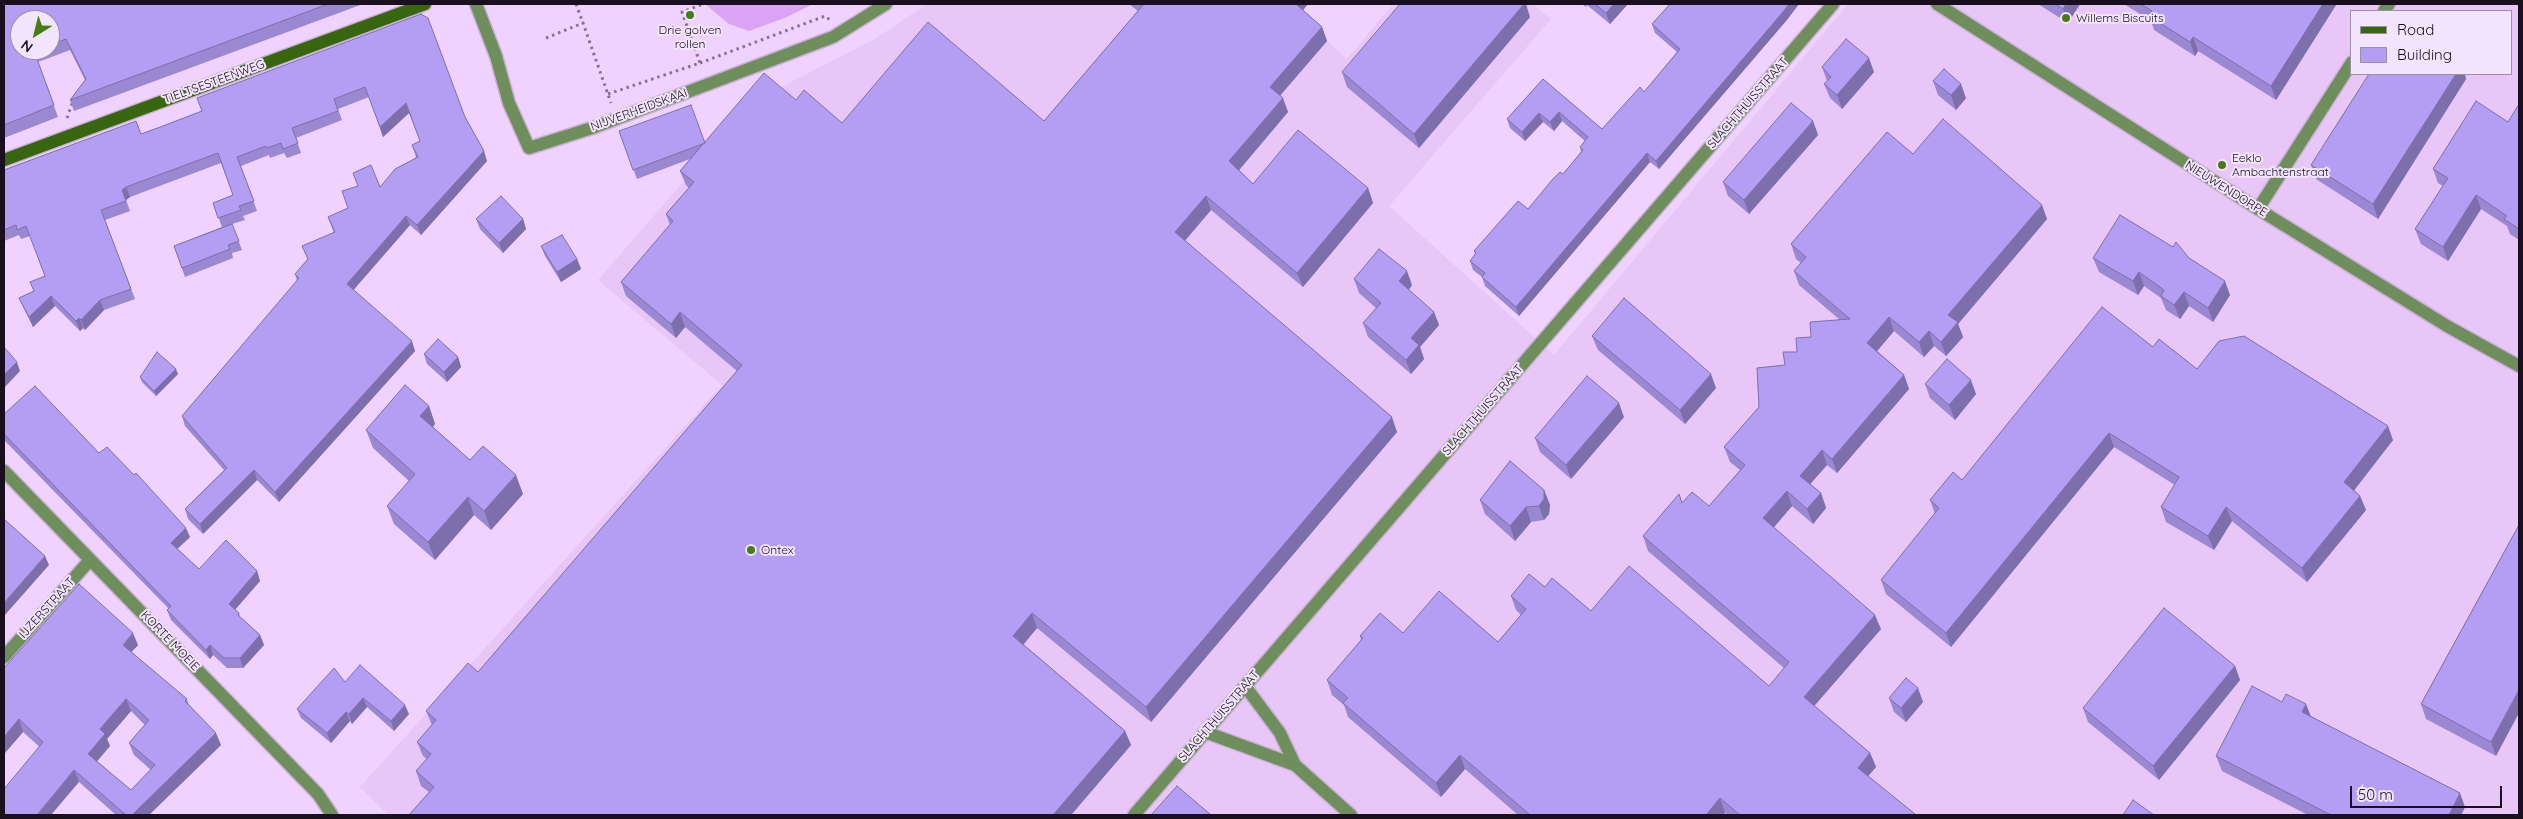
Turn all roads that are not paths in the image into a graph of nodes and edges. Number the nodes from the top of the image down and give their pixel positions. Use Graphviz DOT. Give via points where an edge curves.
graph roads {
  1 [pos="425,4"];
  2 [pos="476,4"];
  3 [pos="886,4"];
  4 [pos="1833,4"];
  5 [pos="1937,4"];
  6 [pos="2350,65"];
  7 [pos="4,160"];
  8 [pos="2258,209"];
  9 [pos="2519,366"];
  10 [pos="4,471"];
  11 [pos="90,560"];
  12 [pos="4,657"];
  13 [pos="1245,686"];
  14 [pos="1205,732"];
  15 [pos="1295,765"];
  16 [pos="332,815"];
  17 [pos="1134,815"];
  18 [pos="1351,815"];
  1 -- 7 [label="main road, TIELTSESTEENWEG"];
  2 -- 3 [label="street, NIJVERHEIDSKAAI" via="496,56 509,103 529,148 833,37"];
  4 -- 13 [label="street, SLACHTHUISSTRAAT"];
  5 -- 8 [label="street, NIEUWENDORPE"];
  6 -- 8 [label="street"];
  8 -- 9 [label="street, NIEUWENDORPE" via="2447,326"];
  10 -- 11 [label="street, KORTE MOEIE"];
  11 -- 12 [label="street, IJZERSTRAAT"];
  11 -- 16 [label="street, KORTE MOEIE" via="318,794"];
  13 -- 14 [label="street, SLACHTHUISSTRAAT"];
  13 -- 15 [label="street" via="1280,732"];
  14 -- 15 [label="street"];
  14 -- 17 [label="street, SLACHTHUISSTRAAT"];
  15 -- 18 [label="street"];
}
